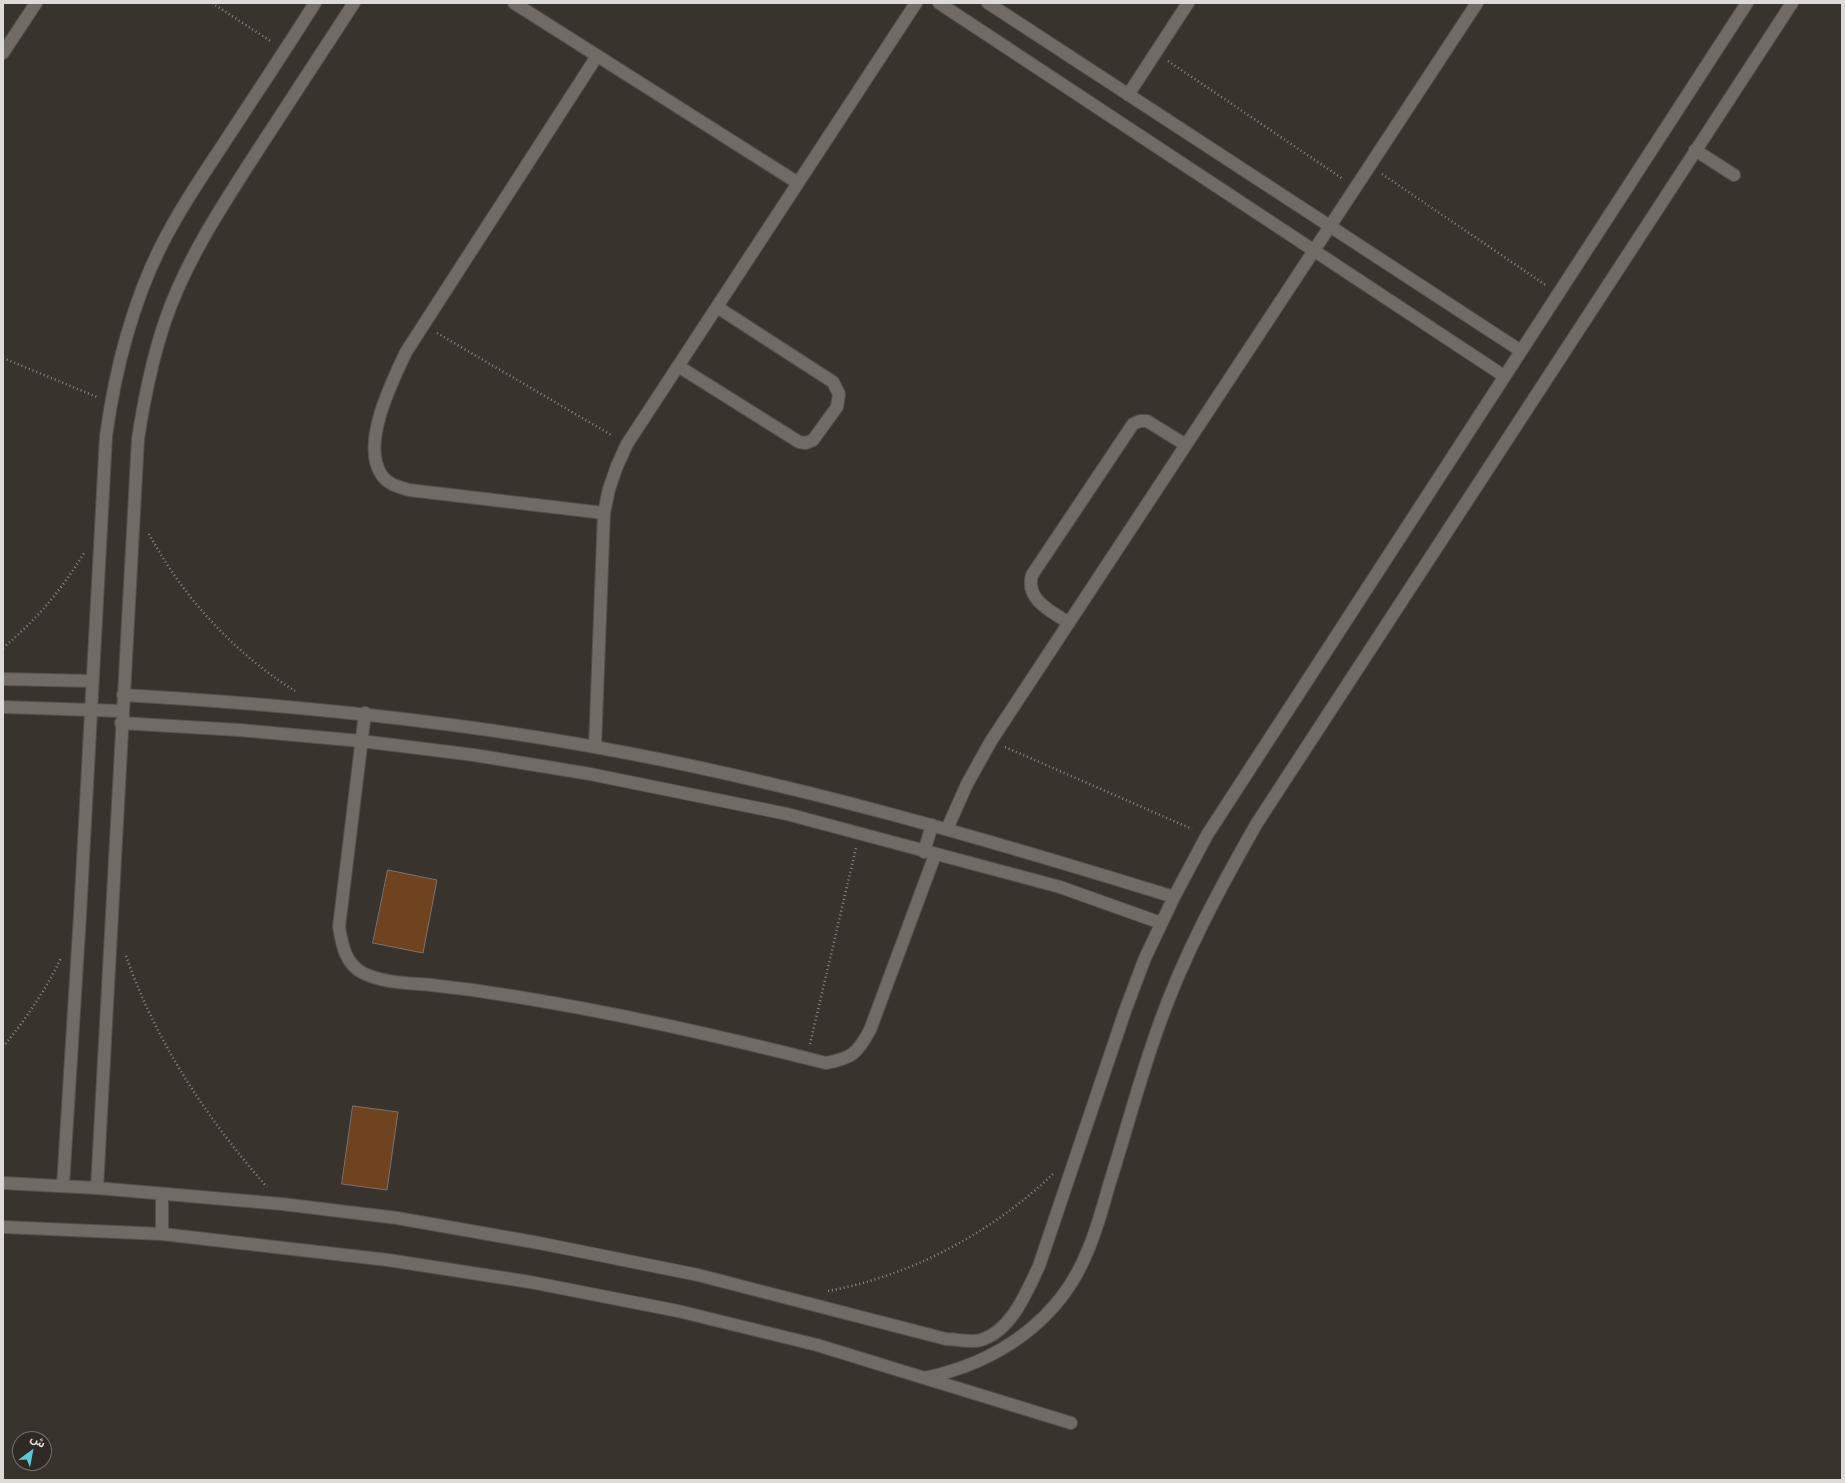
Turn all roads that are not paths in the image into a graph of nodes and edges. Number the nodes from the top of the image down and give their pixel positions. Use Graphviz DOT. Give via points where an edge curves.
graph roads {
  1 [pos="36,3"];
  2 [pos="316,3"];
  3 [pos="354,3"];
  4 [pos="514,3"];
  5 [pos="916,3"];
  6 [pos="988,3"];
  7 [pos="1188,3"];
  8 [pos="1477,3"];
  9 [pos="1747,3"];
  10 [pos="1792,3"];
  11 [pos="941,4"];
  12 [pos="3,53"];
  13 [pos="597,56"];
  14 [pos="1128,95"];
  15 [pos="1695,150"];
  16 [pos="1734,175"];
  17 [pos="798,183"];
  18 [pos="1330,226"];
  19 [pos="1314,250"];
  20 [pos="717,307"];
  21 [pos="1521,351"];
  22 [pos="678,366"];
  23 [pos="1504,376"];
  24 [pos="1186,445"];
  25 [pos="604,513"];
  26 [pos="1069,623"];
  27 [pos="3,679"];
  28 [pos="92,681"];
  29 [pos="123,695"];
  30 [pos="3,707"];
  31 [pos="90,710"];
  32 [pos="364,714"];
  33 [pos="122,717"];
  34 [pos="361,741"];
  35 [pos="595,747"];
  36 [pos="932,825"];
  37 [pos="947,829"];
  38 [pos="930,853"];
  39 [pos="1174,897"];
  40 [pos="1162,923"];
  41 [pos="3,1183"];
  42 [pos="63,1186"];
  43 [pos="97,1188"];
  44 [pos="162,1194"];
  45 [pos="3,1227"];
  46 [pos="162,1234"];
  47 [pos="924,1378"];
  48 [pos="1070,1423"];
  1 -- 12 [label="street"];
  2 -- 28 [label="street" via="183,206 160,249 125,340 110,403 106,436"];
  3 -- 29 [label="street" via="211,222 186,270 158,342 145,394 138,439"];
  4 -- 13 [label="street"];
  5 -- 17 [label="street"];
  6 -- 14 [label="street"];
  7 -- 14 [label="street"];
  8 -- 18 [label="street"];
  9 -- 21 [label="street"];
  10 -- 15 [label="street"];
  11 -- 19 [label="street"];
  13 -- 17 [label="street"];
  13 -- 25 [label="street" via="422,324 403,358 382,412 374,443 374,460 381,475 394,485 409,490"];
  14 -- 18 [label="street"];
  15 -- 16 [label="street"];
  15 -- 47 [label="street" via="1264,811 1229,872 1182,967 1158,1026 1096,1228 1078,1272 1050,1310 1014,1342 971,1365"];
  17 -- 20 [label="street"];
  18 -- 19 [label="street"];
  18 -- 21 [label="street"];
  19 -- 23 [label="street"];
  19 -- 24 [label="street"];
  20 -- 22 [label="street"];
  20 -- 22 [label="street" via="833,382 839,394 837,407 813,440 799,442"];
  21 -- 23 [label="street"];
  22 -- 25 [label="street" via="627,444 611,484"];
  23 -- 39 [label="street" via="1207,835"];
  24 -- 26 [label="street"];
  24 -- 26 [label="street" via="1148,421 1133,424 1032,575 1030,588 1036,600"];
  25 -- 35 [label="street"];
  26 -- 37 [label="street" via="991,741 967,784"];
  27 -- 28 [label="street"];
  28 -- 31 [label="street"];
  29 -- 32 [label="street" via="241,702"];
  29 -- 33 [label="street"];
  30 -- 31 [label="street"];
  31 -- 33 [label="street"];
  31 -- 42 [label="street"];
  32 -- 34 [label="street"];
  32 -- 35 [label="street" via="478,728"];
  33 -- 34 [label="street"];
  33 -- 43 [label="street"];
  34 -- 38 [label="street" via="474,755 590,774 787,814"];
  34 -- 38 [label="street" via="339,927 342,947 349,961 362,973 387,980 482,991 598,1010 703,1032 826,1063 845,1059 861,1047 870,1030"];
  35 -- 36 [label="street" via="727,773"];
  36 -- 37 [label="street"];
  36 -- 38 [label="street"];
  37 -- 39 [label="street"];
  38 -- 40 [label="street" via="1060,887"];
  39 -- 40 [label="street"];
  40 -- 44 [label="street" via="1125,1011 1039,1266 1021,1302 999,1330 980,1340 946,1339 698,1275 539,1243 397,1218 282,1204"];
  41 -- 42 [label="street"];
  42 -- 43 [label="street"];
  43 -- 44 [label="street"];
  44 -- 46 [label="street"];
  45 -- 46 [label="street"];
  46 -- 47 [label="street" via="388,1260 530,1282 686,1313 818,1345"];
  47 -- 48 [label="street"];
}
